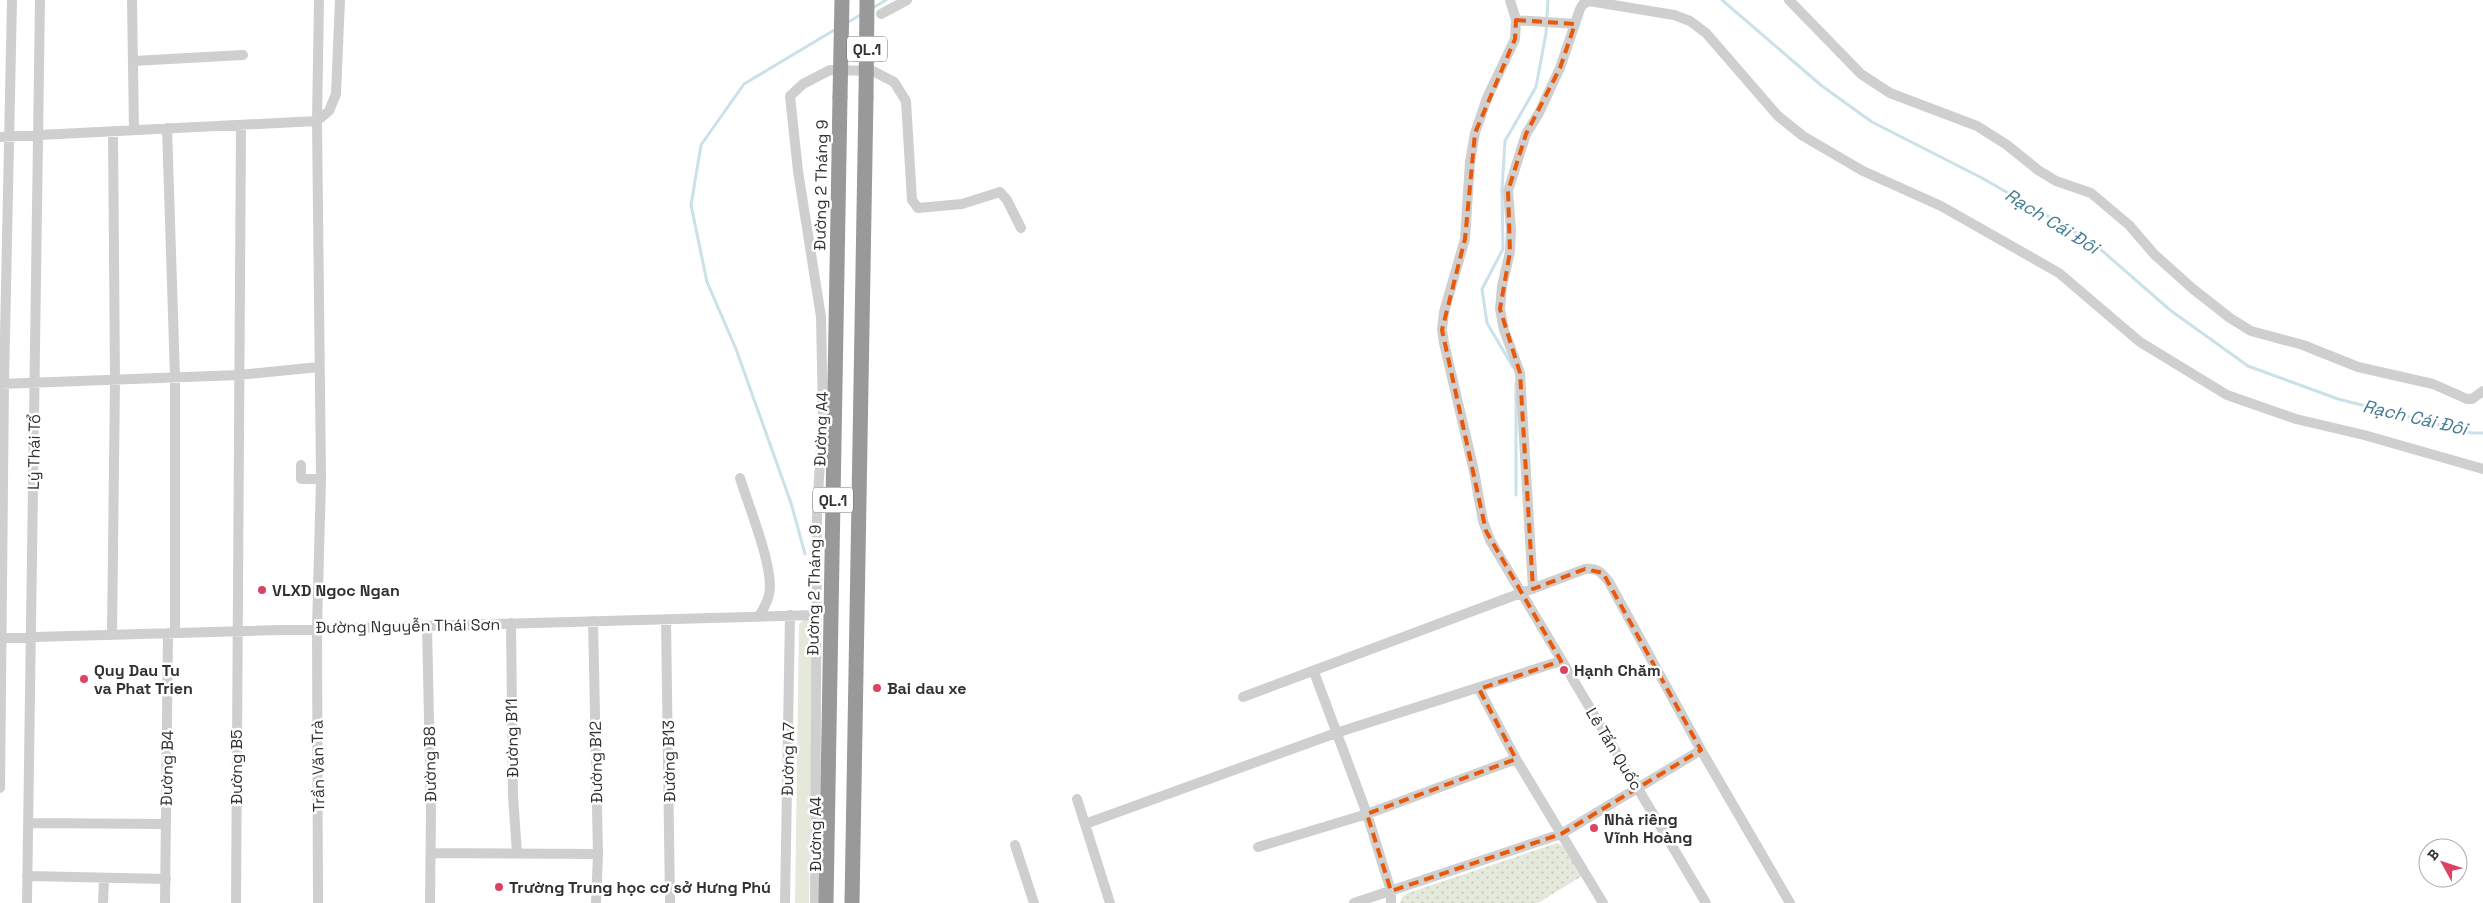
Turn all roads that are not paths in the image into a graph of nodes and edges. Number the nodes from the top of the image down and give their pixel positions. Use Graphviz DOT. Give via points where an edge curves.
graph roads {
  1 [pos="12,0"];
  2 [pos="40,0"];
  3 [pos="132,0"];
  4 [pos="319,0"];
  5 [pos="340,0"];
  6 [pos="842,0"];
  7 [pos="867,0"];
  8 [pos="906,0"];
  9 [pos="1510,0"];
  10 [pos="1789,0"];
  11 [pos="881,14"];
  12 [pos="1516,20"];
  13 [pos="1575,24"];
  14 [pos="243,55"];
  15 [pos="133,61"];
  16 [pos="317,121"];
  17 [pos="242,125"];
  18 [pos="167,128"];
  19 [pos="134,130"];
  20 [pos="113,131"];
  21 [pos="38,135"];
  22 [pos="5,137"];
  23 [pos="1021,228"];
  24 [pos="319,368"];
  25 [pos="239,375"];
  26 [pos="175,377"];
  27 [pos="115,380"];
  28 [pos="35,383"];
  29 [pos="2,384"];
  30 [pos="2483,391"];
  31 [pos="301,465"];
  32 [pos="2483,469"];
  33 [pos="740,478"];
  34 [pos="321,479"];
  35 [pos="1533,589"];
  36 [pos="1523,594"];
  37 [pos="790,615"];
  38 [pos="816,615"];
  39 [pos="759,616"];
  40 [pos="666,619"];
  41 [pos="593,621"];
  42 [pos="511,623"];
  43 [pos="427,626"];
  44 [pos="317,628"];
  45 [pos="237,631"];
  46 [pos="172,633"];
  47 [pos="112,635"];
  48 [pos="32,637"];
  49 [pos="1,638"];
  50 [pos="1561,662"];
  51 [pos="1314,672"];
  52 [pos="1479,689"];
  53 [pos="1244,698"];
  54 [pos="1336,733"];
  55 [pos="1701,750"];
  56 [pos="1516,759"];
  57 [pos="0,788"];
  58 [pos="1638,789"];
  59 [pos="1077,799"];
  60 [pos="1367,814"];
  61 [pos="29,823"];
  62 [pos="166,824"];
  63 [pos="1085,824"];
  64 [pos="1561,834"];
  65 [pos="1015,845"];
  66 [pos="1258,847"];
  67 [pos="431,853"];
  68 [pos="518,853"];
  69 [pos="598,854"];
  70 [pos="27,876"];
  71 [pos="104,879"];
  72 [pos="166,879"];
  73 [pos="1391,891"];
  74 [pos="27,903"];
  75 [pos="103,903"];
  76 [pos="166,903"];
  77 [pos="236,903"];
  78 [pos="318,903"];
  79 [pos="430,903"];
  80 [pos="596,903"];
  81 [pos="670,903"];
  82 [pos="785,903"];
  83 [pos="815,903"];
  84 [pos="826,903"];
  85 [pos="852,903"];
  86 [pos="1034,903"];
  87 [pos="1110,903"];
  88 [pos="1354,903"];
  89 [pos="1391,903"];
  90 [pos="1603,903"];
  91 [pos="1706,903"];
  92 [pos="1790,903"];
  1 -- 22 [label="street, Lý Thái Tổ"];
  2 -- 21 [label="street, Lý Thái Tổ"];
  3 -- 15 [label="street"];
  4 -- 16 [label="street, Trần Văn Trà"];
  5 -- 16 [label="street" via="336,94 330,111"];
  6 -- 84 [label="highway, Đường 2 Tháng 9 / QL.1, bridge"];
  7 -- 85 [label="highway, QL.1, bridge"];
  8 -- 11 [label="street"];
  9 -- 12 [label="street"];
  10 -- 30 [label="street" via="1861,74 1890,93 1977,126 2056,181 2092,193 2193,289 2251,331 2304,345 2358,367 2433,384 2467,399"];
  12 -- 13 [label="street"];
  12 -- 36 [label="street, Lê Tấn Quốc" via="1515,39 1475,133 1465,239 1442,330 1486,530"];
  13 -- 32 [label="street" via="1583,4 1596,0 1690,21 1706,33 1778,116 1803,136 1855,166 1941,206 2059,273 2140,342 2227,395 2296,419"];
  13 -- 35 [label="street" via="1560,68 1526,134 1508,191 1511,238 1500,309 1520,373"];
  14 -- 15 [label="street"];
  15 -- 19 [label="street"];
  16 -- 17 [label="street"];
  16 -- 24 [label="street, Trần Văn Trà"];
  17 -- 18 [label="street"];
  17 -- 25 [label="street, Đường B5"];
  18 -- 19 [label="street"];
  18 -- 26 [label="street, Đường B4"];
  19 -- 20 [label="street"];
  20 -- 21 [label="street"];
  20 -- 27 [label="street"];
  21 -- 22 [label="street"];
  21 -- 28 [label="street, Lý Thái Tổ"];
  22 -- 29 [label="street, Lý Thái Tổ"];
  23 -- 38 [label="street, Đường A4" via="1000,192 962,204 918,208 912,200 906,101 894,82 873,71 830,70 795,89 790,96 821,317 822,413"];
  24 -- 25 [label="street"];
  24 -- 34 [label="street, Trần Văn Trà"];
  25 -- 26 [label="street"];
  25 -- 45 [label="street, Đường B5"];
  26 -- 27 [label="street"];
  26 -- 46 [label="street, Đường B4"];
  27 -- 28 [label="street"];
  27 -- 47 [label="street"];
  28 -- 29 [label="street"];
  28 -- 48 [label="street, Lý Thái Tổ"];
  29 -- 49 [label="street, Lý Thái Tổ"];
  31 -- 34 [label="street" via="301,479"];
  33 -- 39 [label="street" via="763,552 770,587 768,600"];
  34 -- 44 [label="street, Trần Văn Trà"];
  35 -- 36 [label="street"];
  35 -- 55 [label="street" via="1585,568 1593,568 1602,574"];
  36 -- 50 [label="street, Lê Tấn Quốc"];
  36 -- 51 [label="street"];
  37 -- 38 [label="street, Đường Nguyễn Thái Sơn"];
  37 -- 39 [label="street, Đường Nguyễn Thái Sơn"];
  37 -- 82 [label="street, Đường A7"];
  38 -- 83 [label="street, Đường A4"];
  39 -- 40 [label="street, Đường Nguyễn Thái Sơn"];
  40 -- 41 [label="street, Đường Nguyễn Thái Sơn"];
  40 -- 81 [label="street, Đường B13"];
  41 -- 42 [label="street, Đường Nguyễn Thái Sơn"];
  41 -- 69 [label="street, Đường B12"];
  42 -- 43 [label="street, Đường Nguyễn Thái Sơn"];
  42 -- 68 [label="street, Đường B11" via="513,796"];
  43 -- 44 [label="street, Đường Nguyễn Thái Sơn"];
  43 -- 67 [label="street, Đường B8"];
  44 -- 45 [label="street, Đường Nguyễn Thái Sơn"];
  44 -- 78 [label="street, Trần Văn Trà"];
  45 -- 46 [label="street, Đường Nguyễn Thái Sơn"];
  45 -- 77 [label="street, Đường B5"];
  46 -- 47 [label="street, Đường Nguyễn Thái Sơn"];
  46 -- 62 [label="street, Đường B4"];
  47 -- 48 [label="street, Đường Nguyễn Thái Sơn"];
  48 -- 49 [label="street, Đường Nguyễn Thái Sơn"];
  48 -- 61 [label="street, Lý Thái Tổ"];
  49 -- 57 [label="street, Lý Thái Tổ"];
  50 -- 52 [label="street"];
  50 -- 58 [label="street, Lê Tấn Quốc"];
  51 -- 53 [label="street"];
  51 -- 54 [label="street"];
  52 -- 54 [label="street"];
  52 -- 56 [label="street"];
  54 -- 60 [label="street"];
  54 -- 63 [label="street"];
  55 -- 58 [label="street"];
  55 -- 92 [label="street"];
  56 -- 60 [label="street"];
  56 -- 64 [label="street"];
  58 -- 64 [label="street"];
  58 -- 91 [label="street, Lê Tấn Quốc"];
  59 -- 63 [label="street"];
  60 -- 66 [label="street"];
  60 -- 73 [label="street"];
  61 -- 62 [label="street"];
  61 -- 70 [label="street, Lý Thái Tổ"];
  62 -- 72 [label="street, Đường B4"];
  63 -- 87 [label="street"];
  64 -- 73 [label="street"];
  64 -- 90 [label="street"];
  65 -- 86 [label="street"];
  67 -- 68 [label="street"];
  67 -- 79 [label="street, Đường B8"];
  68 -- 69 [label="street"];
  69 -- 80 [label="street, Đường B12"];
  70 -- 71 [label="street"];
  70 -- 74 [label="street, Lý Thái Tổ"];
  71 -- 72 [label="street"];
  71 -- 75 [label="street"];
  72 -- 76 [label="street, Đường B4"];
  73 -- 88 [label="street"];
  73 -- 89 [label="street"];
}
